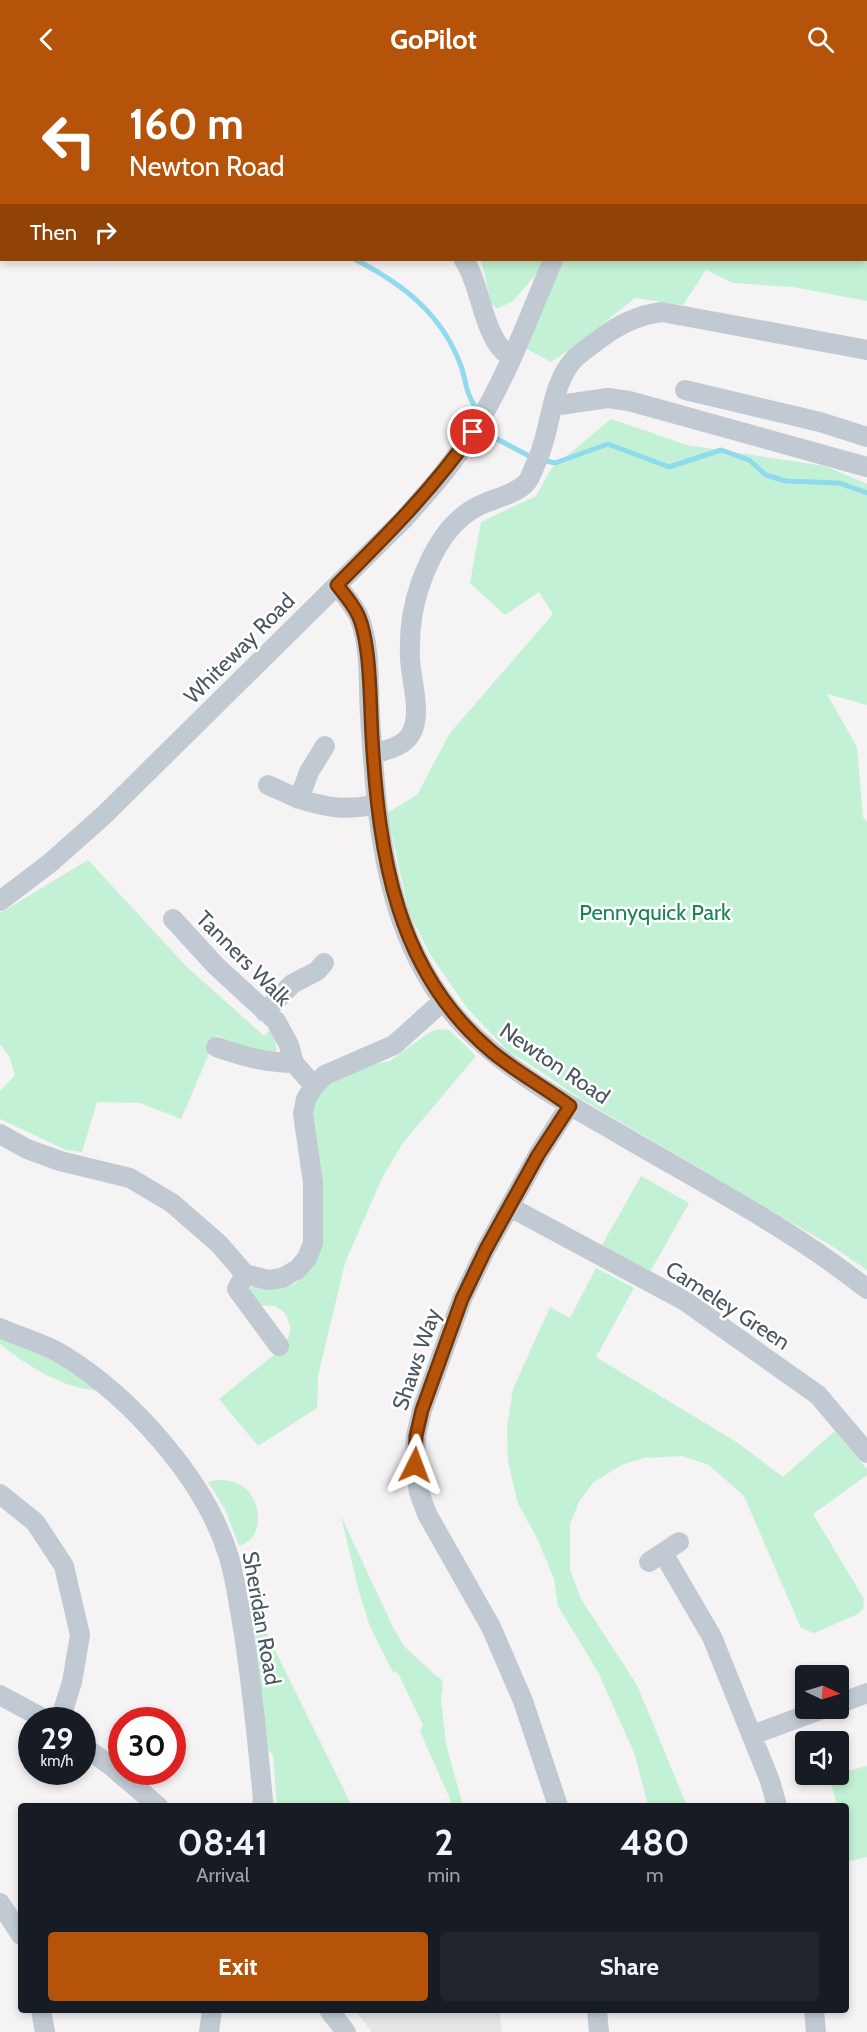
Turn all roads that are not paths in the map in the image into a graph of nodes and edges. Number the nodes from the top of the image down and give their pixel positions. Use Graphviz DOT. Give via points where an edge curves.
graph roads {
  1 [pos="465,261"];
  2 [pos="554,261"];
  3 [pos="867,350"];
  4 [pos="511,358"];
  5 [pos="685,390"];
  6 [pos="553,406"];
  7 [pos="867,437"];
  8 [pos="867,467"];
  9 [pos="337,585"];
  10 [pos="326,746"];
  11 [pos="373,754"];
  12 [pos="268,785"];
  13 [pos="299,799"];
  14 [pos="377,804"];
  15 [pos="0,901"];
  16 [pos="173,919"];
  17 [pos="324,963"];
  18 [pos="443,1000"];
  19 [pos="265,1012"];
  20 [pos="216,1047"];
  21 [pos="294,1064"];
  22 [pos="314,1086"];
  23 [pos="570,1106"];
  24 [pos="0,1134"];
  25 [pos="510,1207"];
  26 [pos="245,1274"];
  27 [pos="867,1289"];
  28 [pos="0,1328"];
  29 [pos="279,1346"];
  30 [pos="867,1453"];
  31 [pos="0,1494"];
  32 [pos="664,1552"];
  33 [pos="867,1693"];
  34 [pos="0,1695"];
  35 [pos="849,1700"];
  36 [pos="22,1707"];
  37 [pos="64,1707"];
  38 [pos="795,1719"];
  39 [pos="752,1735"];
  40 [pos="96,1755"];
  41 [pos="154,1803"];
  42 [pos="262,1803"];
  43 [pos="557,1803"];
  44 [pos="776,1803"];
  45 [pos="0,1904"];
  46 [pos="18,1931"];
  47 [pos="42,2013"];
  48 [pos="212,2013"];
  49 [pos="331,2013"];
  50 [pos="597,2013"];
  51 [pos="814,2013"];
  52 [pos="45,2032"];
  53 [pos="209,2032"];
  54 [pos="346,2032"];
  55 [pos="598,2032"];
  56 [pos="816,2032"];
  1 -- 4 [label="street" via="473,273 496,342"];
  2 -- 4 [label="street, Whiteway Road"];
  3 -- 6 [label="street" via="662,312 647,314 609,331 576,357 558,386"];
  4 -- 9 [label="street, Whiteway Road" via="473,432 443,473 403,520"];
  5 -- 7 [label="street"];
  6 -- 8 [label="street" via="608,398 629,401"];
  6 -- 11 [label="street" via="544,446 526,483 470,509 444,536 420,585 410,619 415,694 412,731 399,746"];
  9 -- 11 [label="street, Newton Road" via="358,615 366,643"];
  9 -- 15 [label="street, Whiteway Road" via="103,816"];
  10 -- 13 [label="street" via="309,772"];
  11 -- 14 [label="street, Newton Road"];
  12 -- 13 [label="street"];
  13 -- 14 [label="street" via="344,809"];
  14 -- 18 [label="street, Newton Road" via="405,929"];
  16 -- 19 [label="street, Tanners Walk"];
  17 -- 19 [label="street" via="292,984"];
  18 -- 22 [label="street" via="394,1045 339,1067"];
  18 -- 23 [label="street, Newton Road" via="491,1050"];
  19 -- 21 [label="street, Tanners Walk" via="276,1021"];
  20 -- 21 [label="street" via="250,1059"];
  21 -- 22 [label="street, Tanners Walk"];
  22 -- 26 [label="street" via="303,1114 314,1183 313,1243 308,1257 298,1269 282,1278 268,1280"];
  23 -- 25 [label="street, Shaws Way"];
  23 -- 27 [label="street, Newton Road" via="796,1238"];
  24 -- 26 [label="street" via="60,1161 130,1178 172,1203 219,1244"];
  25 -- 30 [label="street, Cameley Green" via="685,1301 818,1395"];
  25 -- 43 [label="street, Shaws Way" via="462,1299 422,1410 415,1465 427,1514 491,1627 523,1701"];
  26 -- 29 [label="street" via="237,1289"];
  28 -- 42 [label="street, Sheridan Road" via="62,1354 120,1397 147,1424 193,1483 215,1521 236,1586 251,1682"];
  31 -- 37 [label="street" via="35,1522 64,1566 80,1635"];
  32 -- 39 [label="street" via="712,1637"];
  33 -- 35 [label="street"];
  34 -- 36 [label="street"];
  38 -- 39 [label="street"];
  39 -- 44 [label="street"];
  40 -- 41 [label="street"];
  45 -- 46 [label="street"];
  47 -- 52 [label="street"];
  48 -- 53 [label="street"];
  49 -- 54 [label="street"];
  50 -- 55 [label="street"];
  51 -- 56 [label="street"];
}
